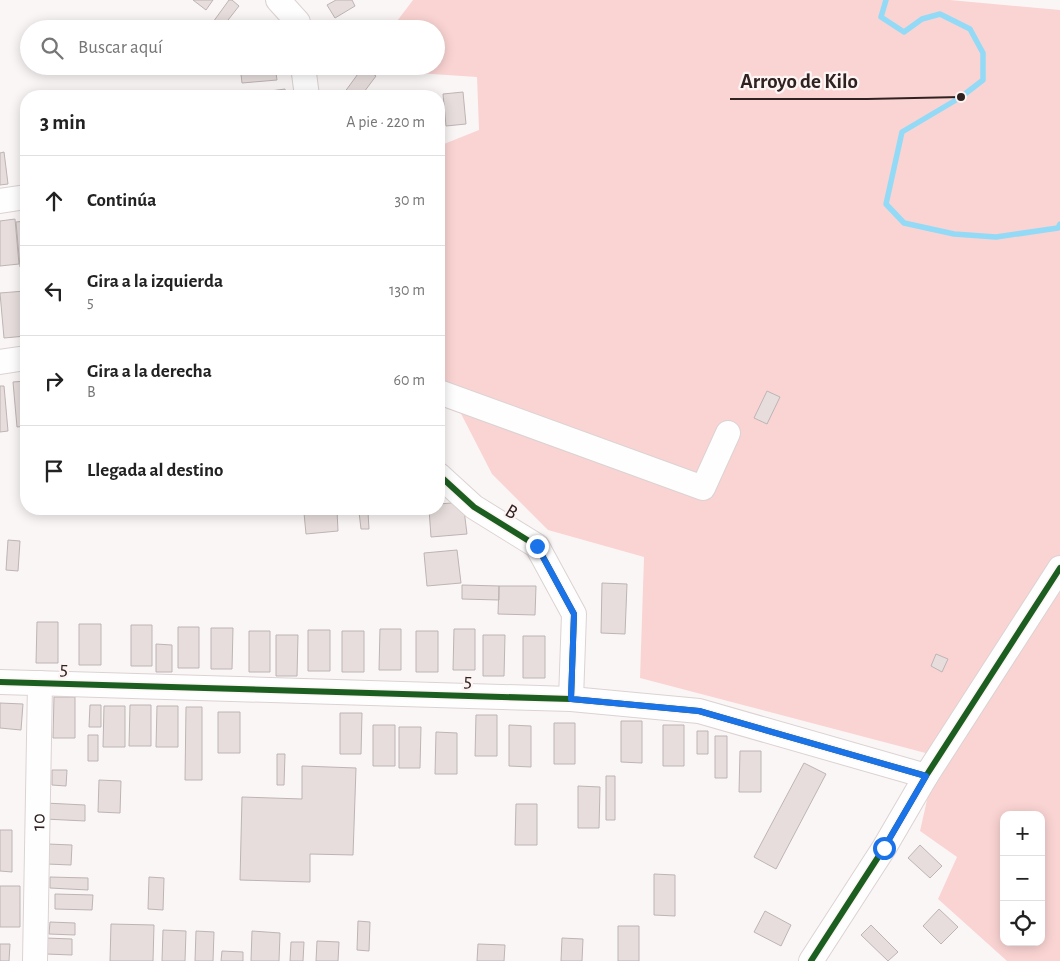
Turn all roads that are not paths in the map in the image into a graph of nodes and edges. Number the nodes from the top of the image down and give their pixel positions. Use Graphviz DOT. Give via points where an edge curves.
graph roads {
  1 [pos="278,0"];
  2 [pos="296,20"];
  3 [pos="304,75"];
  4 [pos="306,90"];
  5 [pos="20,198"];
  6 [pos="0,200"];
  7 [pos="20,359"];
  8 [pos="0,362"];
  9 [pos="445,394"];
  10 [pos="728,433"];
  11 [pos="445,480"];
  12 [pos="1060,568"];
  13 [pos="0,682"];
  14 [pos="40,683"];
  15 [pos="571,699"];
  16 [pos="926,776"];
  17 [pos="35,961"];
  18 [pos="811,961"];
  1 -- 2 [label="street"];
  3 -- 4 [label="street"];
  5 -- 6 [label="street"];
  7 -- 8 [label="street"];
  9 -- 10 [label="street" via="703,488"];
  11 -- 15 [label="street, B" via="474,507 537,546 574,614"];
  12 -- 16 [label="street"];
  13 -- 14 [label="street, 5"];
  14 -- 15 [label="street, 5"];
  14 -- 17 [label="street, 10"];
  15 -- 16 [label="street, 5" via="699,711"];
  16 -- 18 [label="street"];
}
